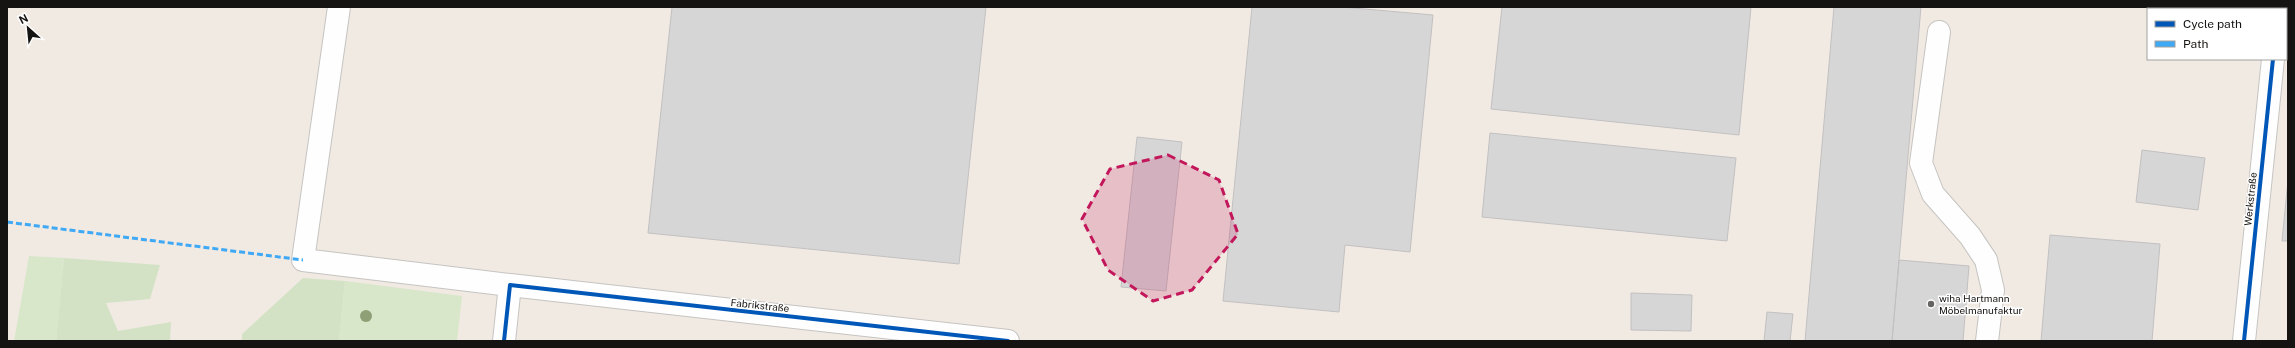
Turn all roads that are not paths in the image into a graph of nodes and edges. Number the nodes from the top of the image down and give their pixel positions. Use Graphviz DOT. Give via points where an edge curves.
graph roads {
  1 [pos="339,7"];
  2 [pos="1939,32"];
  3 [pos="2272,60"];
  4 [pos="510,285"];
  5 [pos="504,341"];
  6 [pos="1008,341"];
  7 [pos="1986,341"];
  8 [pos="2244,341"];
  1 -- 4 [label="street, Fabrikstraße" via="303,260"];
  2 -- 7 [label="street" via="1921,163 1933,194 1970,236 1986,260 1993,290"];
  3 -- 8 [label="street, Werkstraße"];
  4 -- 5 [label="street"];
  4 -- 6 [label="street, Fabrikstraße"];
}
